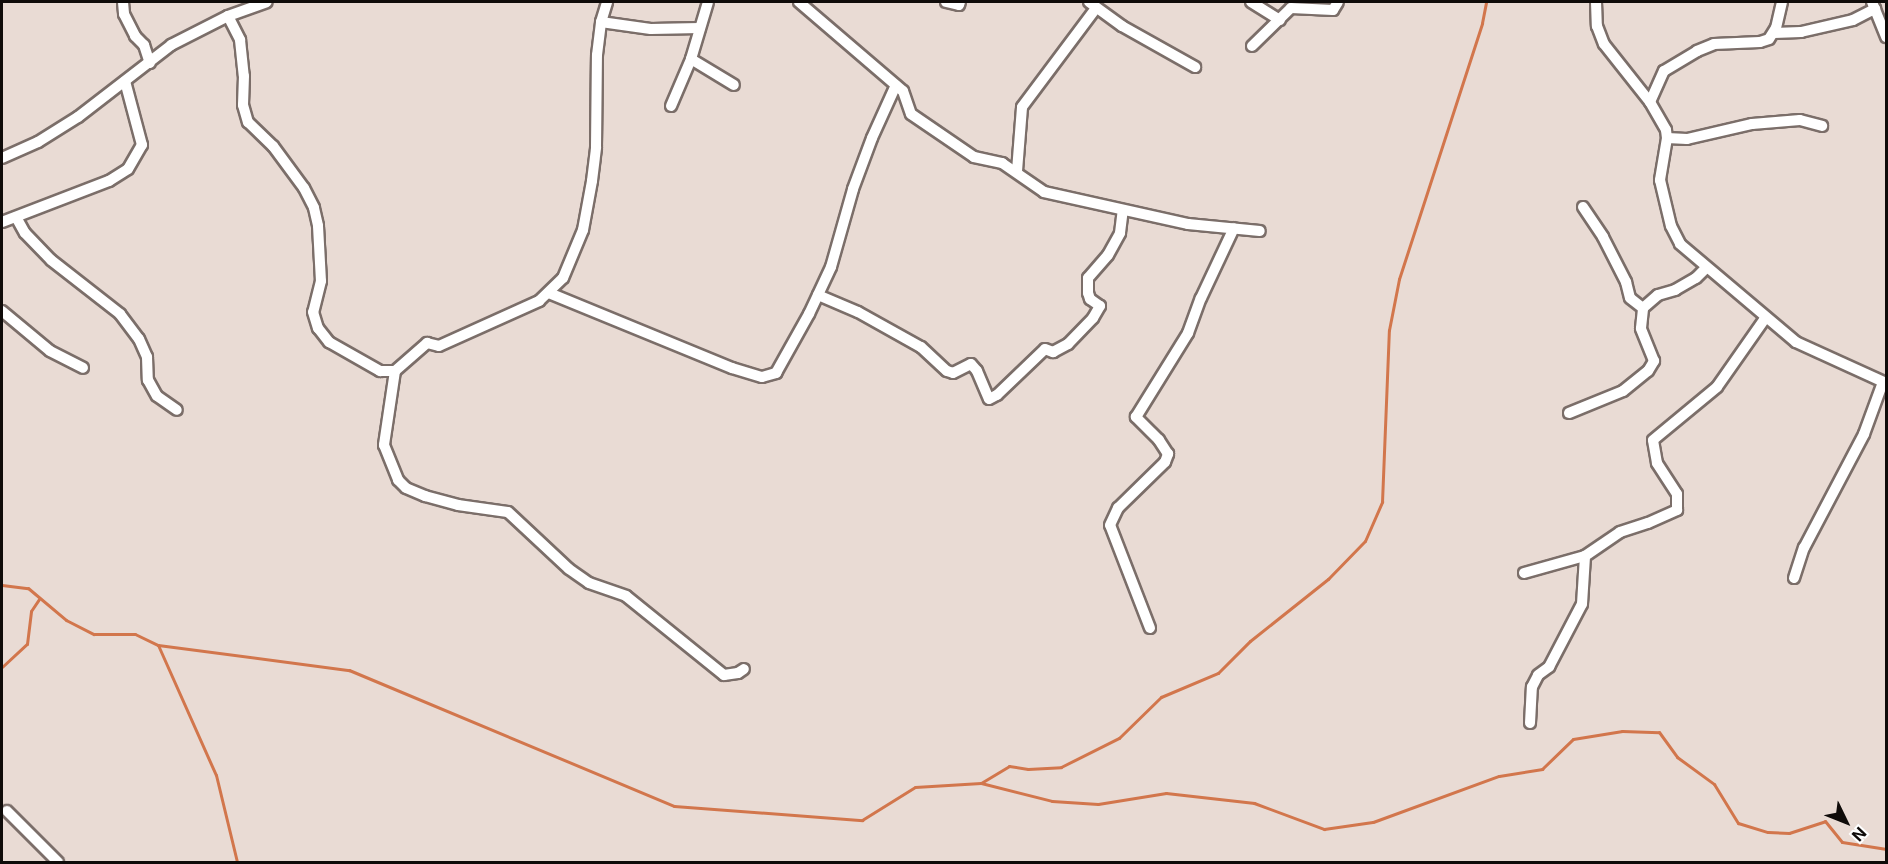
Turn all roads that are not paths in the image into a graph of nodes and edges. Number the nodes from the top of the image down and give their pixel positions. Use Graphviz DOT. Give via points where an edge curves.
graph roads {
  1 [pos="123,2"];
  2 [pos="267,2"];
  3 [pos="607,2"];
  4 [pos="708,2"];
  5 [pos="799,2"];
  6 [pos="946,2"];
  7 [pos="960,2"];
  8 [pos="1251,2"];
  9 [pos="1338,2"];
  10 [pos="1596,2"];
  11 [pos="1782,2"];
  12 [pos="1092,4"];
  13 [pos="1873,5"];
  14 [pos="245,6"];
  15 [pos="228,16"];
  16 [pos="1280,20"];
  17 [pos="601,22"];
  18 [pos="700,28"];
  19 [pos="1773,33"];
  20 [pos="1887,37"];
  21 [pos="1252,46"];
  22 [pos="691,58"];
  23 [pos="150,63"];
  24 [pos="1195,67"];
  25 [pos="125,81"];
  26 [pos="734,85"];
  27 [pos="896,85"];
  28 [pos="1650,102"];
  29 [pos="671,106"];
  30 [pos="1822,126"];
  31 [pos="1667,138"];
  32 [pos="2,158"];
  33 [pos="1017,171"];
  34 [pos="1583,207"];
  35 [pos="1123,210"];
  36 [pos="16,217"];
  37 [pos="2,222"];
  38 [pos="1234,228"];
  39 [pos="1260,231"];
  40 [pos="1706,268"];
  41 [pos="549,293"];
  42 [pos="818,295"];
  43 [pos="1643,308"];
  44 [pos="2,311"];
  45 [pos="1766,317"];
  46 [pos="83,369"];
  47 [pos="395,371"];
  48 [pos="1885,383"];
  49 [pos="177,410"];
  50 [pos="1569,413"];
  51 [pos="1585,556"];
  52 [pos="1524,573"];
  53 [pos="1794,578"];
  54 [pos="1150,628"];
  55 [pos="744,669"];
  56 [pos="1530,723"];
  57 [pos="7,810"];
  58 [pos="58,862"];
  1 -- 23 [label="street" via="124,14 144,45"];
  2 -- 14 [label="street"];
  3 -- 17 [label="street"];
  4 -- 18 [label="street"];
  5 -- 27 [label="street"];
  6 -- 7 [label="street"];
  8 -- 16 [label="street"];
  9 -- 16 [label="street" via="1333,10 1291,8"];
  10 -- 28 [label="street" via="1597,26 1604,44"];
  11 -- 19 [label="street"];
  12 -- 24 [label="street"];
  12 -- 33 [label="street" via="1022,108"];
  13 -- 19 [label="street" via="1853,20 1801,32"];
  13 -- 20 [label="street"];
  14 -- 15 [label="street"];
  15 -- 23 [label="street" via="171,45"];
  15 -- 47 [label="street" via="240,40 243,105 248,123 273,146 314,208 321,281 313,312 318,328 329,342 380,371"];
  16 -- 21 [label="street"];
  17 -- 18 [label="street" via="651,29"];
  17 -- 41 [label="street" via="596,147 583,230 563,278"];
  18 -- 22 [label="street"];
  19 -- 28 [label="street" via="1760,42 1714,44 1677,62 1664,70"];
  22 -- 26 [label="street"];
  22 -- 29 [label="street"];
  23 -- 25 [label="street"];
  25 -- 32 [label="street" via="78,117 38,142"];
  25 -- 36 [label="street" via="142,145 137,158 109,182"];
  27 -- 33 [label="street" via="903,91 911,114 974,157 1002,162"];
  27 -- 42 [label="street" via="853,189 831,267"];
  28 -- 31 [label="street" via="1662,120"];
  30 -- 31 [label="street" via="1800,120 1752,124 1688,139"];
  31 -- 40 [label="street" via="1660,169 1662,195 1680,244"];
  33 -- 35 [label="street" via="1044,192"];
  34 -- 43 [label="street" via="1603,237 1630,298"];
  35 -- 38 [label="street" via="1188,224"];
  35 -- 42 [label="street" via="1120,233 1088,278 1090,299 1100,306 1093,318 1068,344 1053,352 1045,350 989,399 970,364 953,373 947,371 921,347"];
  36 -- 37 [label="street"];
  36 -- 49 [label="street" via="51,261 120,314 139,339 147,357 148,380 157,396"];
  38 -- 39 [label="street"];
  38 -- 54 [label="street" via="1188,333 1136,417 1159,440 1168,454 1165,462 1118,508 1110,525"];
  40 -- 43 [label="street" via="1696,278 1658,295"];
  40 -- 45 [label="street"];
  41 -- 42 [label="street" via="762,377 776,373"];
  41 -- 47 [label="street" via="440,346 427,343"];
  43 -- 50 [label="street" via="1641,328 1654,361 1648,371 1623,391"];
  44 -- 46 [label="street" via="50,351"];
  45 -- 48 [label="street" via="1796,342"];
  45 -- 51 [label="street" via="1717,387 1653,440 1657,463 1677,494 1677,510 1620,532"];
  47 -- 55 [label="street" via="384,445 398,480 406,488 458,505 508,512 569,568 589,583 626,596 724,675"];
  48 -- 53 [label="street" via="1864,434 1804,548"];
  51 -- 52 [label="street"];
  51 -- 56 [label="street" via="1582,604 1548,667 1532,687"];
  57 -- 58 [label="street"];
}
